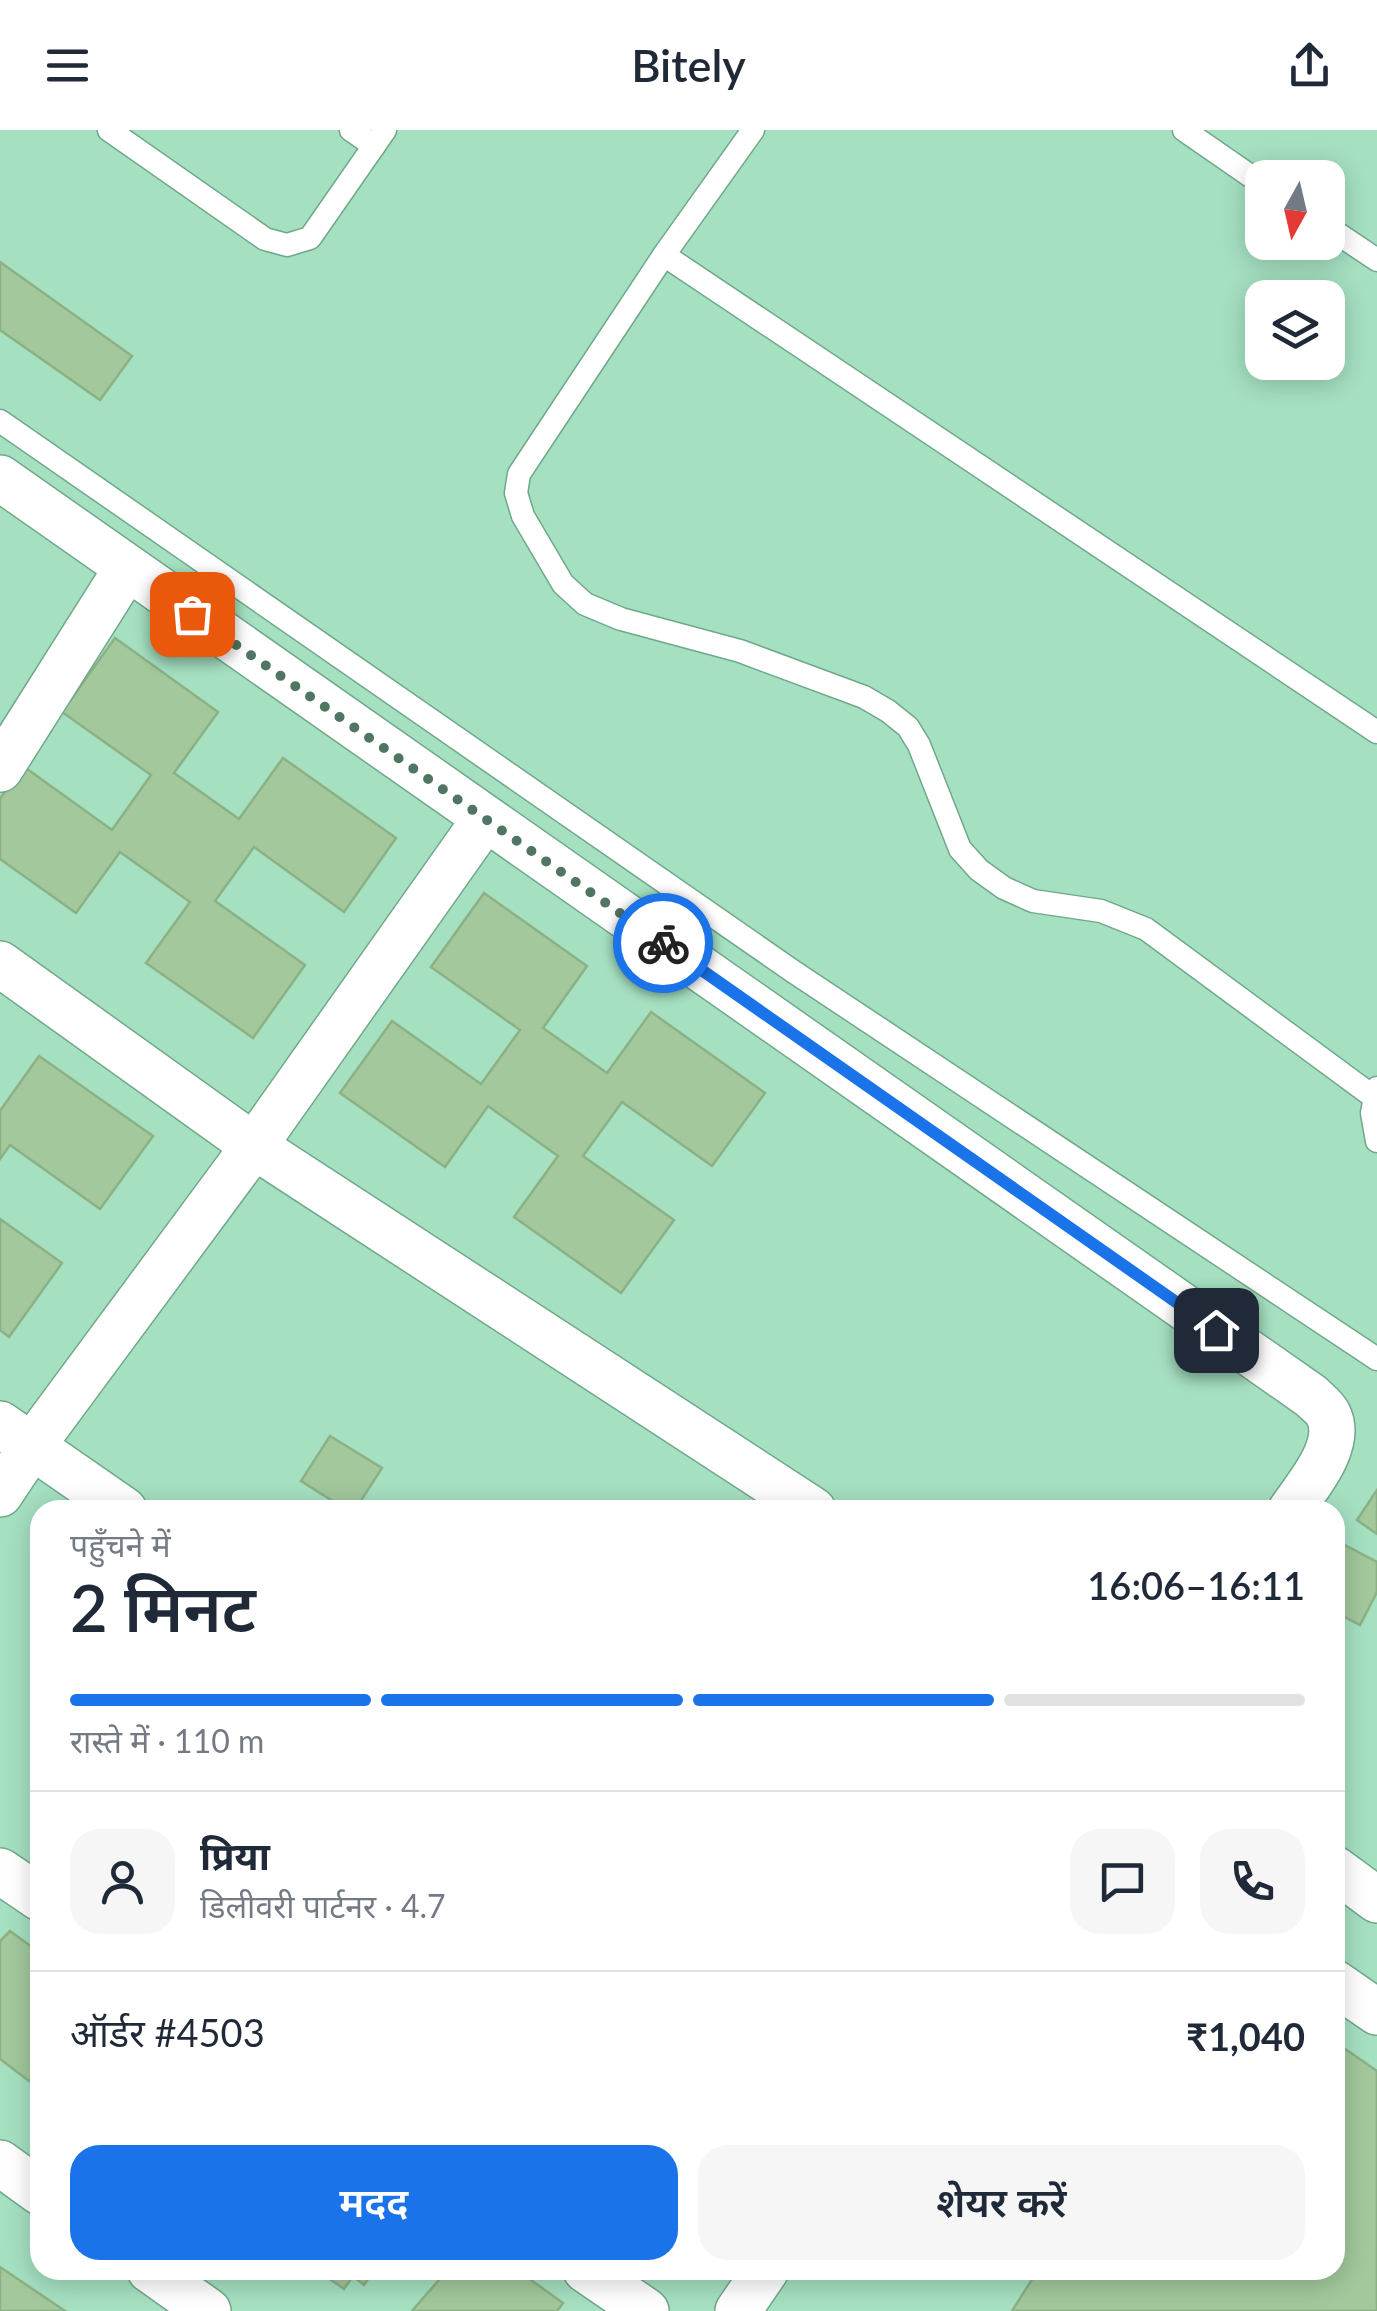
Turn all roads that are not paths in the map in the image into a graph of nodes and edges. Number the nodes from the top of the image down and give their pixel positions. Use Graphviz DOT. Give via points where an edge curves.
graph roads {
  1 [pos="109,130"];
  2 [pos="351,130"];
  3 [pos="752,130"];
  4 [pos="1184,130"];
  5 [pos="380,138"];
  6 [pos="1245,172"];
  7 [pos="1345,238"];
  8 [pos="664,256"];
  9 [pos="1377,260"];
  10 [pos="0,421"];
  11 [pos="0,478"];
  12 [pos="127,568"];
  13 [pos="1377,732"];
  14 [pos="0,769"];
  15 [pos="485,819"];
  16 [pos="0,964"];
  17 [pos="1376,1093"];
  18 [pos="1377,1141"];
  19 [pos="254,1146"];
  20 [pos="1375,1352"];
  21 [pos="16,1435"];
  22 [pos="0,1494"];
  23 [pos="110,1500"];
  24 [pos="798,1500"];
  25 [pos="1298,1500"];
  26 [pos="0,1871"];
  27 [pos="1345,1876"];
  28 [pos="30,1891"];
  29 [pos="1377,1900"];
  30 [pos="1345,1990"];
  31 [pos="1377,2012"];
  32 [pos="0,2164"];
  33 [pos="30,2185"];
  34 [pos="164,2280"];
  35 [pos="601,2280"];
  36 [pos="759,2280"];
  37 [pos="208,2311"];
  38 [pos="646,2311"];
  39 [pos="738,2311"];
  1 -- 5 [label="lane" via="264,239 286,245 310,238"];
  2 -- 5 [label="lane"];
  3 -- 8 [label="lane"];
  4 -- 6 [label="lane"];
  7 -- 9 [label="lane"];
  8 -- 13 [label="lane"];
  8 -- 17 [label="lane" via="519,474 523,516 564,584 585,604 621,619 740,651 888,711 919,745 960,849 979,870 1032,901 1101,911 1146,929"];
  10 -- 20 [label="lane" via="794,972"];
  11 -- 12 [label="street"];
  12 -- 14 [label="street"];
  12 -- 15 [label="street"];
  15 -- 19 [label="street"];
  15 -- 25 [label="street" via="1311,1396 1328,1414 1331,1440"];
  16 -- 19 [label="street"];
  17 -- 18 [label="lane"];
  19 -- 21 [label="street"];
  19 -- 24 [label="street"];
  21 -- 22 [label="street"];
  21 -- 23 [label="street"];
  26 -- 28 [label="street"];
  27 -- 29 [label="street"];
  30 -- 31 [label="street"];
  32 -- 33 [label="street"];
  34 -- 37 [label="street"];
  35 -- 38 [label="street"];
  36 -- 39 [label="street"];
}
